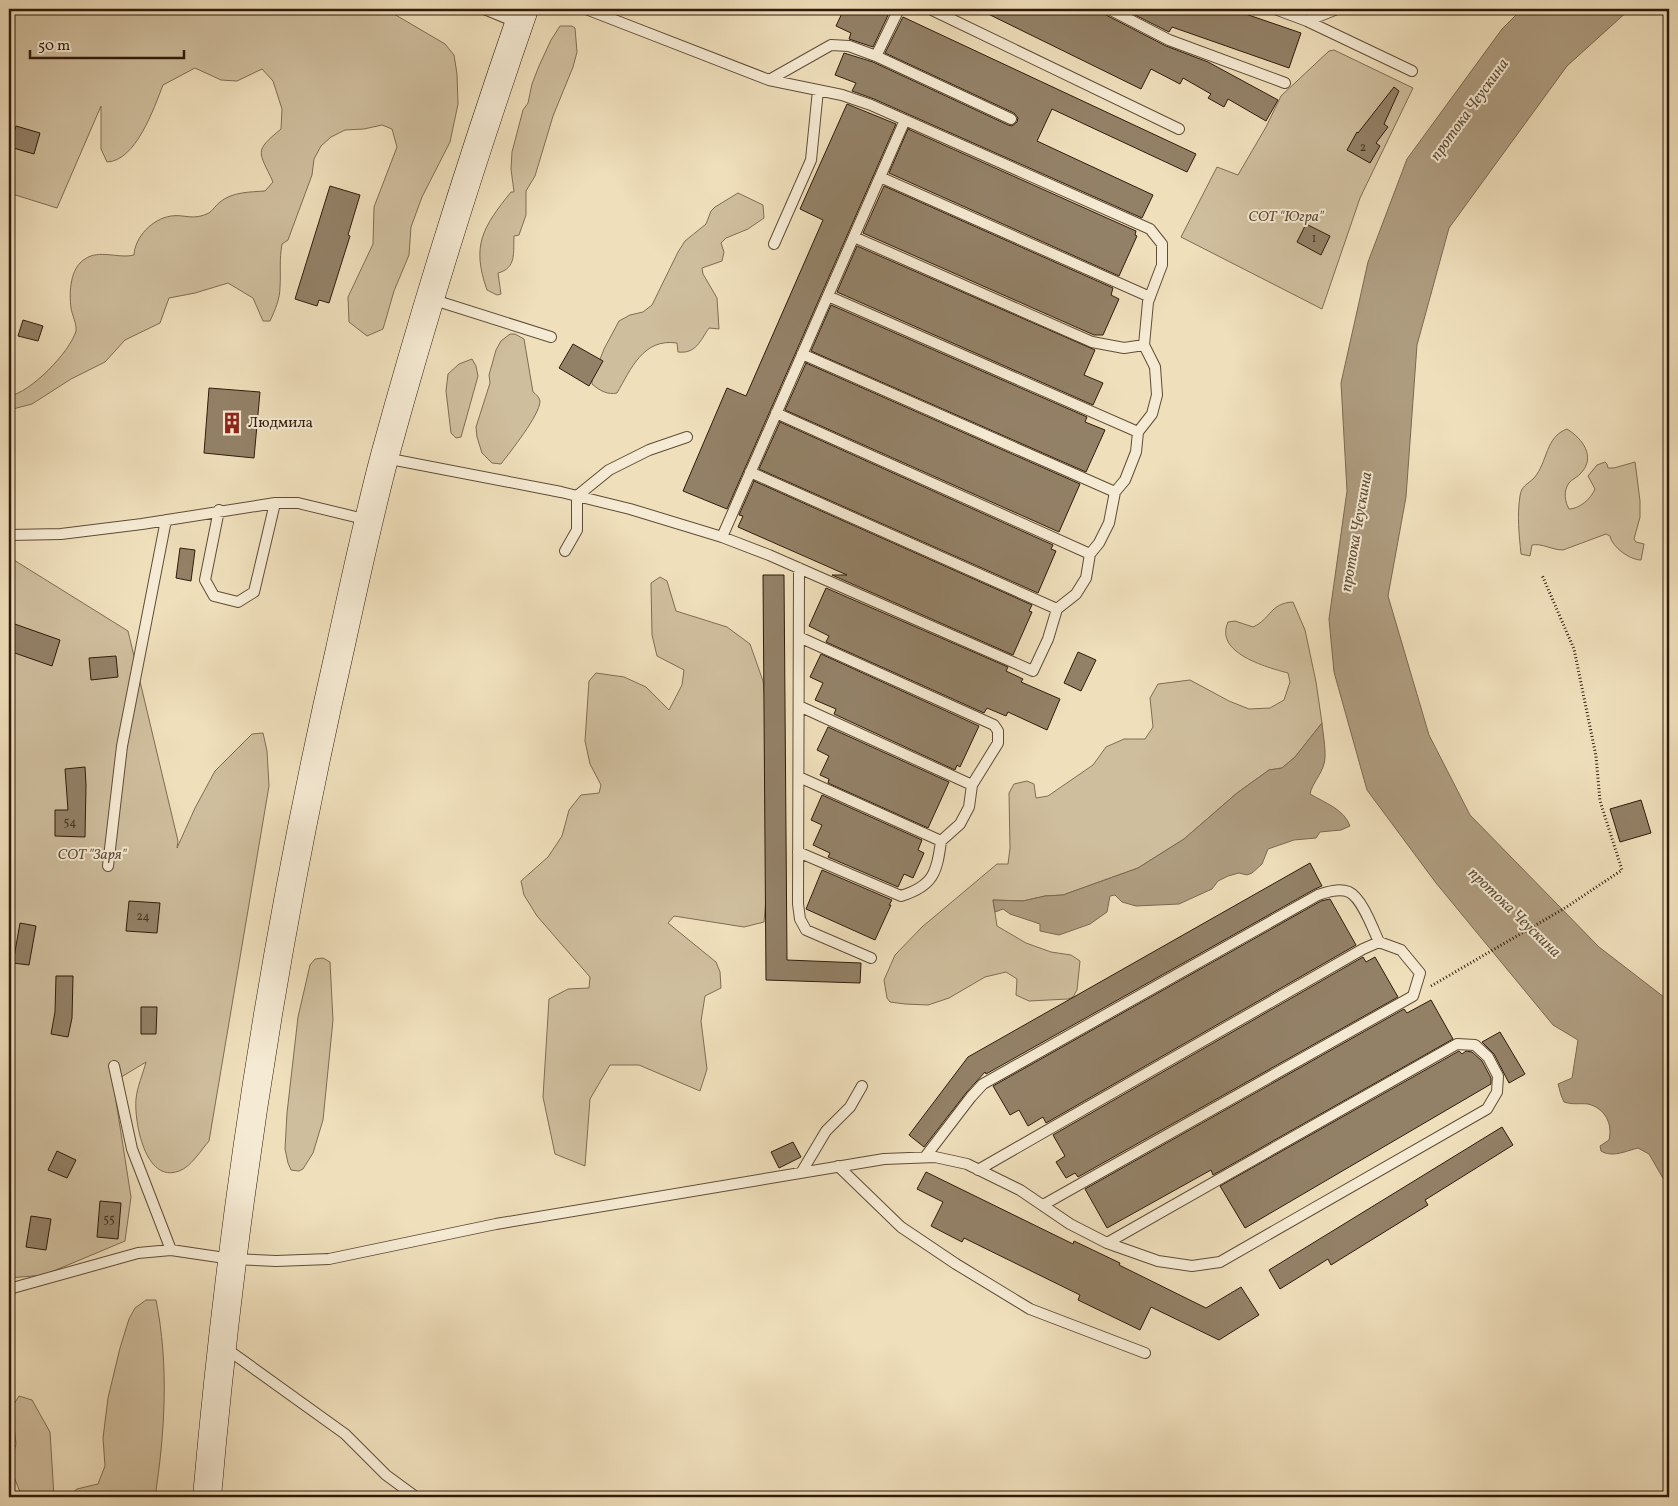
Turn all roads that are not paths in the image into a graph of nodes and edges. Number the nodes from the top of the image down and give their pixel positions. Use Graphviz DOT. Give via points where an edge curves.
graph roads {
  1 [pos="484,9"];
  2 [pos="586,9"];
  3 [pos="898,9"];
  4 [pos="930,9"];
  5 [pos="1109,9"];
  6 [pos="1275,9"];
  7 [pos="1337,9"];
  8 [pos="522,16"];
  9 [pos="1307,21"];
  10 [pos="876,56"];
  11 [pos="1412,71"];
  12 [pos="769,80"];
  13 [pos="1285,83"];
  14 [pos="818,90"];
  15 [pos="1011,119"];
  16 [pos="905,120"];
  17 [pos="1178,129"];
  18 [pos="880,177"];
  19 [pos="854,237"];
  20 [pos="774,244"];
  21 [pos="828,296"];
  22 [pos="1150,297"];
  23 [pos="430,299"];
  24 [pos="551,337"];
  25 [pos="1144,345"];
  26 [pos="802,354"];
  27 [pos="776,413"];
  28 [pos="1138,432"];
  29 [pos="686,437"];
  30 [pos="385,458"];
  31 [pos="750,472"];
  32 [pos="1115,492"];
  33 [pos="577,496"];
  34 [pos="275,502"];
  35 [pos="219,510"];
  36 [pos="166,520"];
  37 [pos="369,521"];
  38 [pos="9,535"];
  39 [pos="722,537"];
  40 [pos="565,552"];
  41 [pos="1090,554"];
  42 [pos="799,568"];
  43 [pos="1057,609"];
  44 [pos="799,637"];
  45 [pos="799,706"];
  46 [pos="798,777"];
  47 [pos="972,785"];
  48 [pos="941,841"];
  49 [pos="798,852"];
  50 [pos="108,866"];
  51 [pos="1379,942"];
  52 [pos="872,958"];
  53 [pos="114,1066"];
  54 [pos="862,1086"];
  55 [pos="925,1157"];
  56 [pos="838,1166"];
  57 [pos="978,1170"];
  58 [pos="801,1173"];
  59 [pos="1043,1205"];
  60 [pos="1107,1243"];
  61 [pos="171,1250"];
  62 [pos="232,1259"];
  63 [pos="9,1288"];
  64 [pos="221,1346"];
  65 [pos="1145,1353"];
  66 [pos="207,1497"];
  67 [pos="416,1497"];
  1 -- 8 [label="lane"];
  2 -- 12 [label="lane"];
  3 -- 10 [label="lane"];
  4 -- 17 [label="lane"];
  5 -- 13 [label="lane" via="1169,40"];
  6 -- 9 [label="lane"];
  7 -- 9 [label="lane"];
  8 -- 23 [label="main road"];
  9 -- 11 [label="lane"];
  10 -- 12 [label="lane" via="848,46 831,45"];
  10 -- 15 [label="lane"];
  12 -- 14 [label="lane"];
  14 -- 16 [label="lane" via="857,100"];
  14 -- 20 [label="lane" via="811,160"];
  16 -- 18 [label="lane"];
  16 -- 22 [label="lane" via="1150,230 1162,244 1162,266"];
  18 -- 19 [label="lane"];
  18 -- 22 [label="lane"];
  19 -- 21 [label="lane"];
  19 -- 25 [label="lane" via="1092,342 1124,348"];
  21 -- 26 [label="lane"];
  21 -- 28 [label="lane"];
  22 -- 25 [label="lane"];
  23 -- 24 [label="lane"];
  23 -- 30 [label="main road"];
  25 -- 28 [label="lane" via="1154,367 1157,395 1152,414"];
  26 -- 27 [label="lane"];
  26 -- 32 [label="lane"];
  27 -- 31 [label="lane"];
  27 -- 41 [label="lane"];
  28 -- 32 [label="lane" via="1136,452 1126,480"];
  29 -- 33 [label="lane" via="649,450 609,470"];
  30 -- 33 [label="lane"];
  30 -- 37 [label="main road"];
  31 -- 39 [label="lane"];
  31 -- 43 [label="lane"];
  32 -- 41 [label="lane" via="1110,523"];
  33 -- 39 [label="lane"];
  33 -- 40 [label="lane" via="577,530"];
  34 -- 35 [label="lane"];
  34 -- 35 [label="lane" via="254,592 238,602 214,596 205,580"];
  34 -- 37 [label="lane" via="298,503"];
  35 -- 36 [label="lane"];
  36 -- 38 [label="lane" via="61,534"];
  36 -- 50 [label="lane" via="122,746"];
  37 -- 62 [label="main road" via="296,854 250,1124"];
  39 -- 42 [label="lane"];
  41 -- 43 [label="lane" via="1086,578 1076,594"];
  42 -- 43 [label="lane" via="1033,671"];
  42 -- 44 [label="lane"];
  44 -- 45 [label="lane"];
  44 -- 47 [label="lane" via="994,725 998,731 998,743"];
  45 -- 46 [label="lane"];
  45 -- 47 [label="lane"];
  46 -- 48 [label="lane"];
  46 -- 49 [label="lane"];
  47 -- 48 [label="lane" via="969,806 960,824"];
  48 -- 49 [label="lane" via="938,863 930,880 918,891 901,896"];
  49 -- 52 [label="lane" via="799,911 806,930"];
  51 -- 55 [label="lane" via="1363,907 1349,892 1331,890 1318,894 983,1084"];
  51 -- 57 [label="lane"];
  51 -- 59 [label="lane" via="1401,950 1420,973 1413,996"];
  53 -- 61 [label="lane" via="132,1149"];
  54 -- 58 [label="lane" via="850,1107 826,1131"];
  55 -- 56 [label="lane"];
  55 -- 57 [label="lane" via="936,1157"];
  56 -- 58 [label="lane"];
  56 -- 65 [label="lane" via="901,1226 1021,1304 1062,1323"];
  57 -- 59 [label="lane"];
  58 -- 62 [label="lane" via="496,1224 329,1259"];
  59 -- 60 [label="lane" via="1070,1224"];
  60 -- 60 [label="lane" via="1457,1044 1475,1045 1488,1057 1498,1076 1497,1092 1487,1109 1220,1262 1192,1266 1158,1261"];
  61 -- 62 [label="lane"];
  61 -- 63 [label="lane" via="138,1253"];
  62 -- 64 [label="main road"];
  64 -- 66 [label="main road"];
  64 -- 67 [label="lane" via="345,1434 386,1475"];
}
